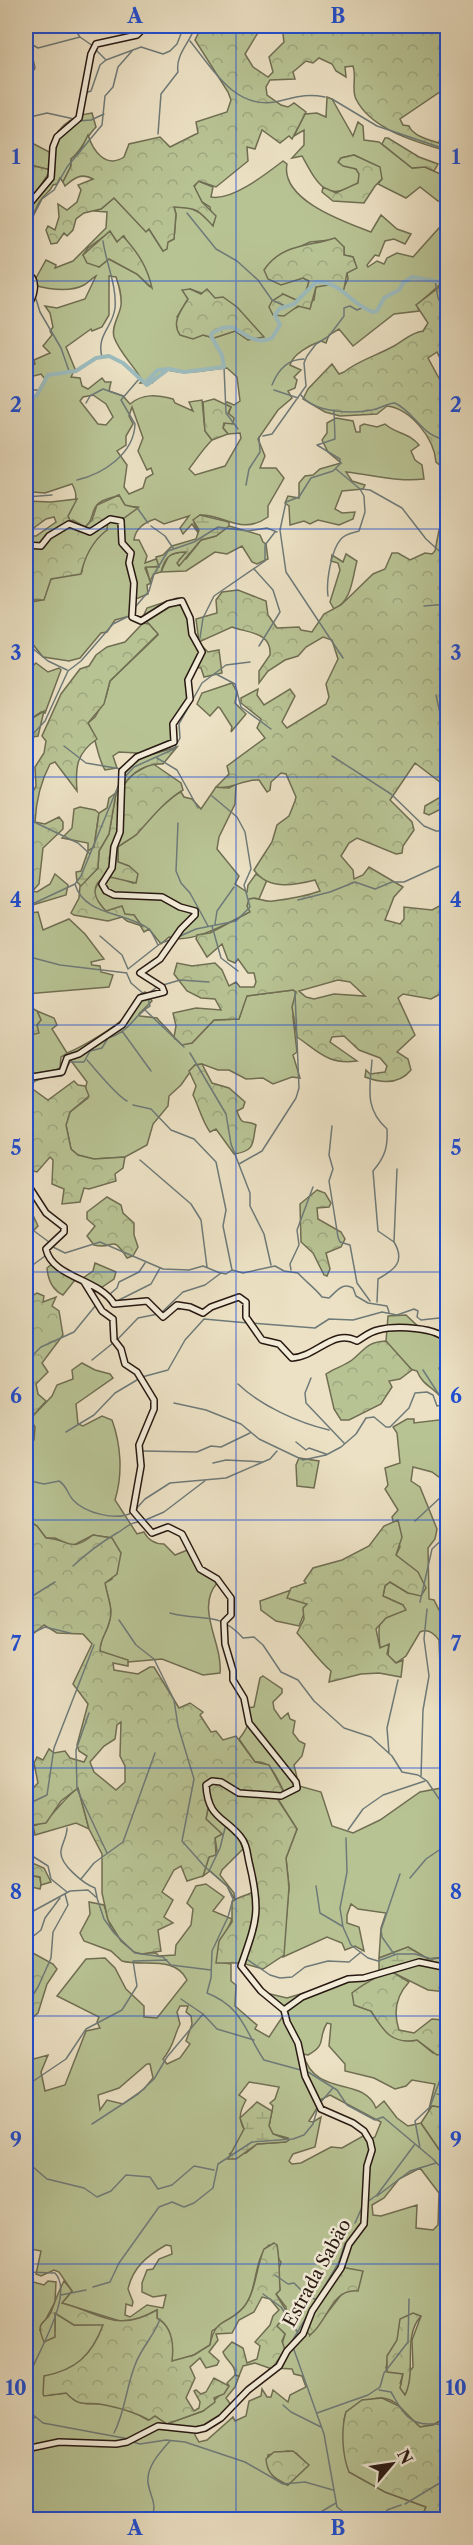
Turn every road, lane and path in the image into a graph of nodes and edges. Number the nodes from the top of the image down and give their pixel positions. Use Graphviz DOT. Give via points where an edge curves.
graph roads {
  1 [pos="146,26"];
  2 [pos="26,208"];
  3 [pos="26,273"];
  4 [pos="26,308"];
  5 [pos="26,545"];
  6 [pos="26,1078"];
  7 [pos="26,1182"];
  8 [pos="84,1282"];
  9 [pos="447,1342"];
  10 [pos="447,1968"];
  11 [pos="284,2010"];
  12 [pos="26,2449"];
  1 -- 2 [label="street" via="137,35 96,44 78,120 59,134 53,147 51,178"];
  3 -- 4 [label="street" via="34,283"];
  5 -- 6 [label="street" via="41,546 69,524 90,532 110,519 121,521 122,543 131,553 132,617 141,621 168,604 182,602 202,652 188,680 190,699 173,724 174,742 138,757 122,771 120,832 112,868 102,884 114,895 162,897 182,908 194,909 195,915 160,959 140,973 164,992 140,998 123,1025 69,1057 62,1072"];
  7 -- 8 [label="street" via="46,1213 64,1227 64,1232 46,1249 47,1254 58,1269"];
  8 -- 9 [label="street" via="105,1293 114,1304 147,1301 163,1317 177,1305 202,1313 235,1297 241,1298 246,1302 247,1319 261,1338 279,1344 291,1357 342,1337 359,1340 381,1329 416,1328 442,1335"];
  8 -- 11 [label="street" via="102,1311 113,1319 114,1340 126,1364 137,1372 154,1400 140,1445 141,1466 133,1511 152,1533 168,1527 182,1534 200,1569 217,1579 231,1598 231,1615 224,1622 233,1680 244,1698 249,1723 296,1782 297,1788 280,1796 239,1793 221,1782 206,1785 217,1817 242,1837 253,1876 255,1930 241,1966 261,1991"];
  10 -- 11 [label="street" via="419,1962 363,1978 348,1978 302,1997"];
  11 -- 12 [label="street, Estrada Sabäo" via="298,2043 305,2076 321,2109 364,2131 372,2150 367,2166 364,2224 349,2244 341,2268 312,2311 303,2334 279,2366 205,2428 158,2426 127,2442 58,2442"];
}
